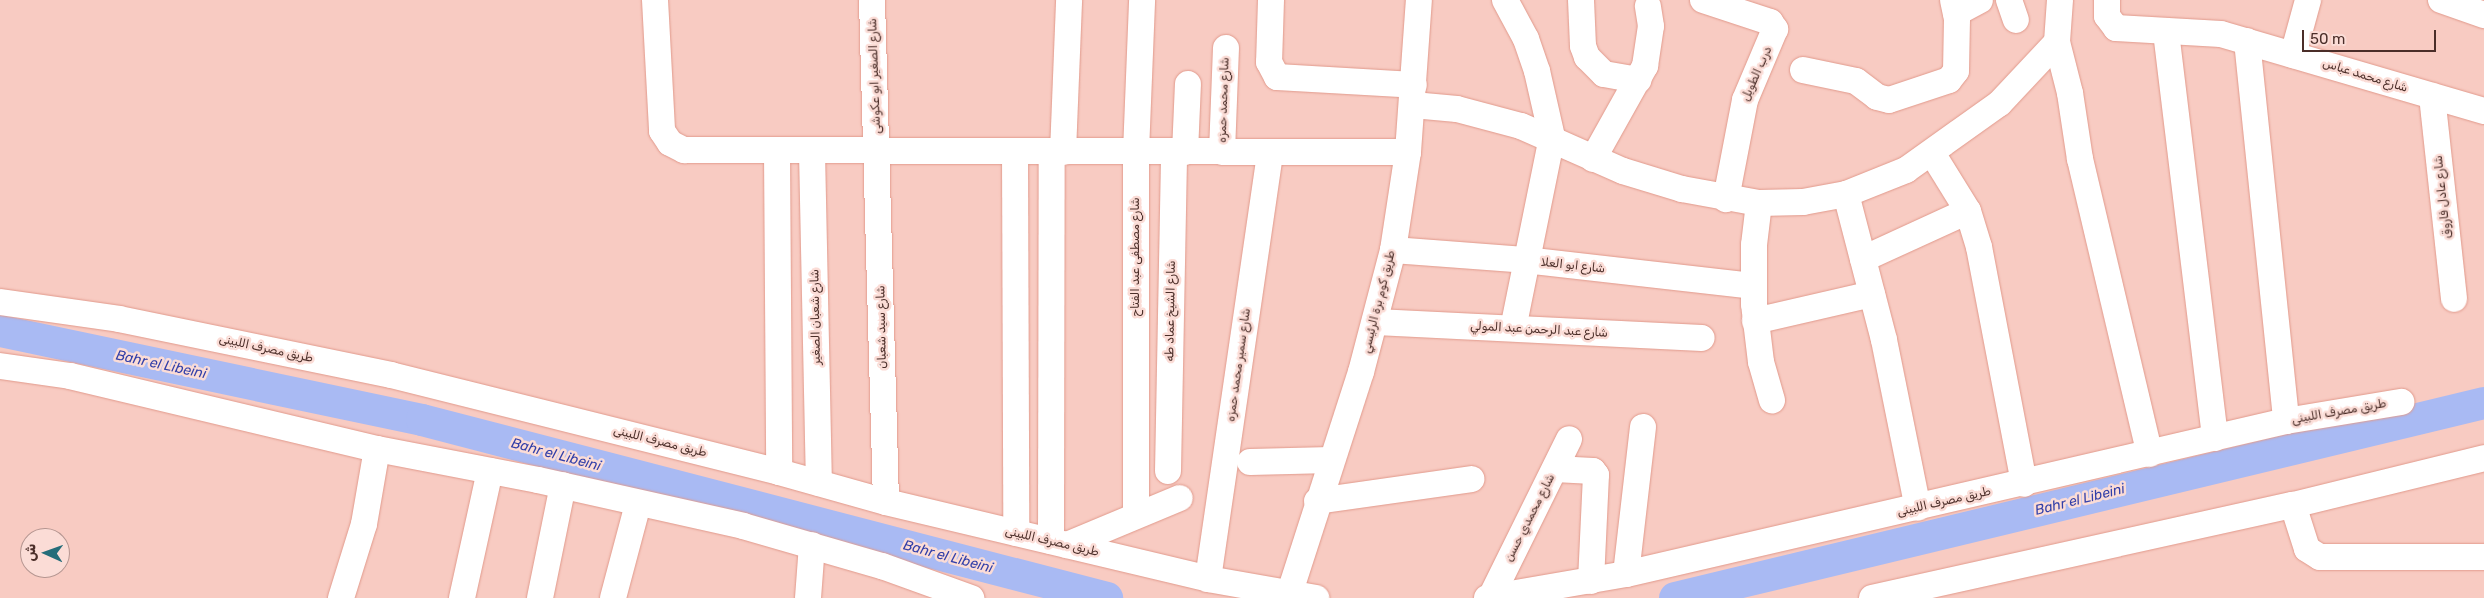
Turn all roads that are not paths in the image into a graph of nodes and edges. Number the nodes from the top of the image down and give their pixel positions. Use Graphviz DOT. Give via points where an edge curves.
graph roads {
  1 [pos="655,0"];
  2 [pos="872,0"];
  3 [pos="1069,0"];
  4 [pos="1142,0"];
  5 [pos="1271,0"];
  6 [pos="1419,0"];
  7 [pos="1505,0"];
  8 [pos="1581,0"];
  9 [pos="1703,0"];
  10 [pos="1980,0"];
  11 [pos="2060,0"];
  12 [pos="2107,0"];
  13 [pos="2308,0"];
  14 [pos="2441,0"];
  15 [pos="1648,6"];
  16 [pos="1955,7"];
  17 [pos="2484,15"];
  18 [pos="2166,32"];
  19 [pos="2247,41"];
  20 [pos="2058,42"];
  21 [pos="1226,48"];
  22 [pos="2294,55"];
  23 [pos="1804,70"];
  24 [pos="1638,80"];
  25 [pos="1188,84"];
  26 [pos="1413,95"];
  27 [pos="2432,96"];
  28 [pos="2484,111"];
  29 [pos="1552,137"];
  30 [pos="777,152"];
  31 [pos="812,152"];
  32 [pos="877,152"];
  33 [pos="1015,152"];
  34 [pos="1057,152"];
  35 [pos="1136,152"];
  36 [pos="1180,152"];
  37 [pos="1222,152"];
  38 [pos="1270,152"];
  39 [pos="1408,152"];
  40 [pos="1932,153"];
  41 [pos="1593,159"];
  42 [pos="1846,194"];
  43 [pos="1726,199"];
  44 [pos="1759,203"];
  45 [pos="1968,211"];
  46 [pos="1393,250"];
  47 [pos="1863,259"];
  48 [pos="1525,260"];
  49 [pos="1753,286"];
  50 [pos="1872,294"];
  51 [pos="2454,299"];
  52 [pos="0,302"];
  53 [pos="1376,322"];
  54 [pos="1755,322"];
  55 [pos="1513,328"];
  56 [pos="1702,338"];
  57 [pos="0,366"];
  58 [pos="1772,400"];
  59 [pos="2401,402"];
  60 [pos="2286,421"];
  61 [pos="1643,427"];
  62 [pos="2215,438"];
  63 [pos="1570,439"];
  64 [pos="377,449"];
  65 [pos="2150,454"];
  66 [pos="2484,458"];
  67 [pos="1331,460"];
  68 [pos="1250,462"];
  69 [pos="1555,469"];
  70 [pos="490,471"];
  71 [pos="1168,471"];
  72 [pos="779,472"];
  73 [pos="1471,479"];
  74 [pos="819,483"];
  75 [pos="2024,484"];
  76 [pos="563,485"];
  77 [pos="1180,498"];
  78 [pos="1317,501"];
  79 [pos="886,502"];
  80 [pos="638,504"];
  81 [pos="2293,505"];
  82 [pos="1918,508"];
  83 [pos="1136,515"];
  84 [pos="1016,533"];
  85 [pos="1059,543"];
  86 [pos="812,545"];
  87 [pos="2484,557"];
  88 [pos="1626,574"];
  89 [pos="1208,579"];
  90 [pos="1590,581"];
  91 [pos="1288,596"];
  92 [pos="1491,597"];
  93 [pos="341,598"];
  94 [pos="462,598"];
  95 [pos="540,598"];
  96 [pos="613,598"];
  97 [pos="808,598"];
  98 [pos="971,598"];
  99 [pos="1316,598"];
  100 [pos="1487,598"];
  101 [pos="1872,598"];
  1 -- 30 [label="street" via="662,131 670,143 684,150 699,152"];
  2 -- 32 [label="street, شارع الصغير ابو عكوشى"];
  3 -- 34 [label="street"];
  4 -- 35 [label="street, شارع مصطفى عبد الفتاح"];
  5 -- 26 [label="street" via="1270,68 1276,77"];
  6 -- 26 [label="street, طريق كوم برة الرئيسي"];
  7 -- 29 [label="street" via="1537,71"];
  8 -- 24 [label="street" via="1583,46 1587,57 1604,74"];
  9 -- 43 [label="street, درب الطويل" via="1770,22 1775,29 1744,100"];
  10 -- 16 [label="street"];
  11 -- 20 [label="street"];
  12 -- 18 [label="street, شارع محمد عباس" via="2107,16 2116,28"];
  13 -- 22 [label="street"];
  14 -- 17 [label="street"];
  15 -- 24 [label="street" via="1650,47"];
  16 -- 23 [label="street" via="1956,72 1950,80 1889,100 1877,97 1856,80"];
  18 -- 19 [label="street, شارع محمد عباس" via="2221,34"];
  18 -- 62 [label="street"];
  19 -- 22 [label="street, شارع محمد عباس"];
  19 -- 60 [label="street"];
  20 -- 40 [label="street" via="2000,103"];
  20 -- 65 [label="street" via="2087,192"];
  21 -- 37 [label="street, شارع محمد حمزه"];
  22 -- 27 [label="street, شارع محمد عباس"];
  24 -- 41 [label="street"];
  25 -- 36 [label="street, شارع الشيخ عماد طه"];
  26 -- 29 [label="street"];
  26 -- 39 [label="street, طريق كوم برة الرئيسي"];
  27 -- 28 [label="street, شارع محمد عباس"];
  27 -- 51 [label="street, شارع عادل فاروق"];
  29 -- 41 [label="street"];
  29 -- 48 [label="street"];
  30 -- 31 [label="street"];
  30 -- 72 [label="street"];
  31 -- 32 [label="street"];
  31 -- 74 [label="street, شارع شعبان الصغير"];
  32 -- 33 [label="street"];
  32 -- 79 [label="street, شارع سيد شعبان"];
  33 -- 34 [label="street"];
  33 -- 84 [label="street"];
  34 -- 35 [label="street"];
  34 -- 85 [label="street"];
  35 -- 36 [label="street"];
  35 -- 83 [label="street, شارع مصطفى عبد الفتاح"];
  36 -- 37 [label="street"];
  36 -- 71 [label="street, شارع الشيخ عماد طه"];
  37 -- 38 [label="street"];
  38 -- 39 [label="street"];
  38 -- 89 [label="street, شارع سمير محمد حمزه"];
  39 -- 46 [label="street, طريق كوم برة الرئيسي"];
  40 -- 42 [label="street" via="1898,173"];
  40 -- 45 [label="street"];
  41 -- 43 [label="street" via="1650,180"];
  42 -- 44 [label="street" via="1803,202"];
  42 -- 47 [label="street"];
  43 -- 44 [label="street"];
  44 -- 49 [label="street"];
  45 -- 47 [label="street"];
  45 -- 75 [label="street" via="1979,247"];
  46 -- 48 [label="street, شارع ابو العلا"];
  46 -- 53 [label="street, طريق كوم برة الرئيسي"];
  47 -- 50 [label="street"];
  48 -- 49 [label="street, شارع ابو العلا"];
  48 -- 55 [label="street"];
  49 -- 54 [label="street"];
  50 -- 54 [label="street"];
  50 -- 82 [label="street"];
  52 -- 72 [label="street, طريق مصرف اللبينى" via="118,319 391,375"];
  53 -- 55 [label="street, شارع عبد الرحمن عبد المولي"];
  53 -- 67 [label="street, طريق كوم برة الرئيسي"];
  54 -- 58 [label="street"];
  55 -- 56 [label="street, شارع عبد الرحمن عبد المولي"];
  57 -- 64 [label="street" via="70,376"];
  59 -- 60 [label="street, طريق مصرف اللبينى"];
  60 -- 62 [label="street, طريق مصرف اللبينى"];
  61 -- 88 [label="street"];
  62 -- 65 [label="street, طريق مصرف اللبينى"];
  63 -- 69 [label="street, شارع محمدي حسن"];
  64 -- 70 [label="street"];
  64 -- 93 [label="street" via="364,524"];
  65 -- 75 [label="street, طريق مصرف اللبينى"];
  66 -- 81 [label="street"];
  67 -- 68 [label="street"];
  67 -- 78 [label="street, طريق كوم برة الرئيسي"];
  69 -- 90 [label="street" via="1594,471 1596,475"];
  69 -- 92 [label="street, شارع محمدي حسن"];
  70 -- 76 [label="street"];
  70 -- 94 [label="street"];
  72 -- 74 [label="street, طريق مصرف اللبينى"];
  73 -- 78 [label="street"];
  74 -- 79 [label="street, طريق مصرف اللبينى"];
  75 -- 82 [label="street, طريق مصرف اللبينى"];
  76 -- 80 [label="street"];
  76 -- 95 [label="street"];
  77 -- 83 [label="street"];
  78 -- 91 [label="street, طريق كوم برة الرئيسي"];
  79 -- 84 [label="street, طريق مصرف اللبينى"];
  80 -- 86 [label="street"];
  80 -- 96 [label="street"];
  81 -- 87 [label="street" via="2307,549 2320,557"];
  81 -- 101 [label="street"];
  82 -- 88 [label="street, طريق مصرف اللبينى"];
  83 -- 85 [label="street"];
  84 -- 85 [label="street, طريق مصرف اللبينى"];
  85 -- 89 [label="street, طريق مصرف اللبينى"];
  86 -- 97 [label="street"];
  86 -- 98 [label="street"];
  88 -- 90 [label="street, طريق مصرف اللبينى"];
  89 -- 91 [label="street, طريق مصرف اللبينى"];
  90 -- 92 [label="street, طريق مصرف اللبينى"];
  91 -- 99 [label="street, طريق مصرف اللبينى"];
  92 -- 100 [label="street, طريق مصرف اللبينى"];
}
